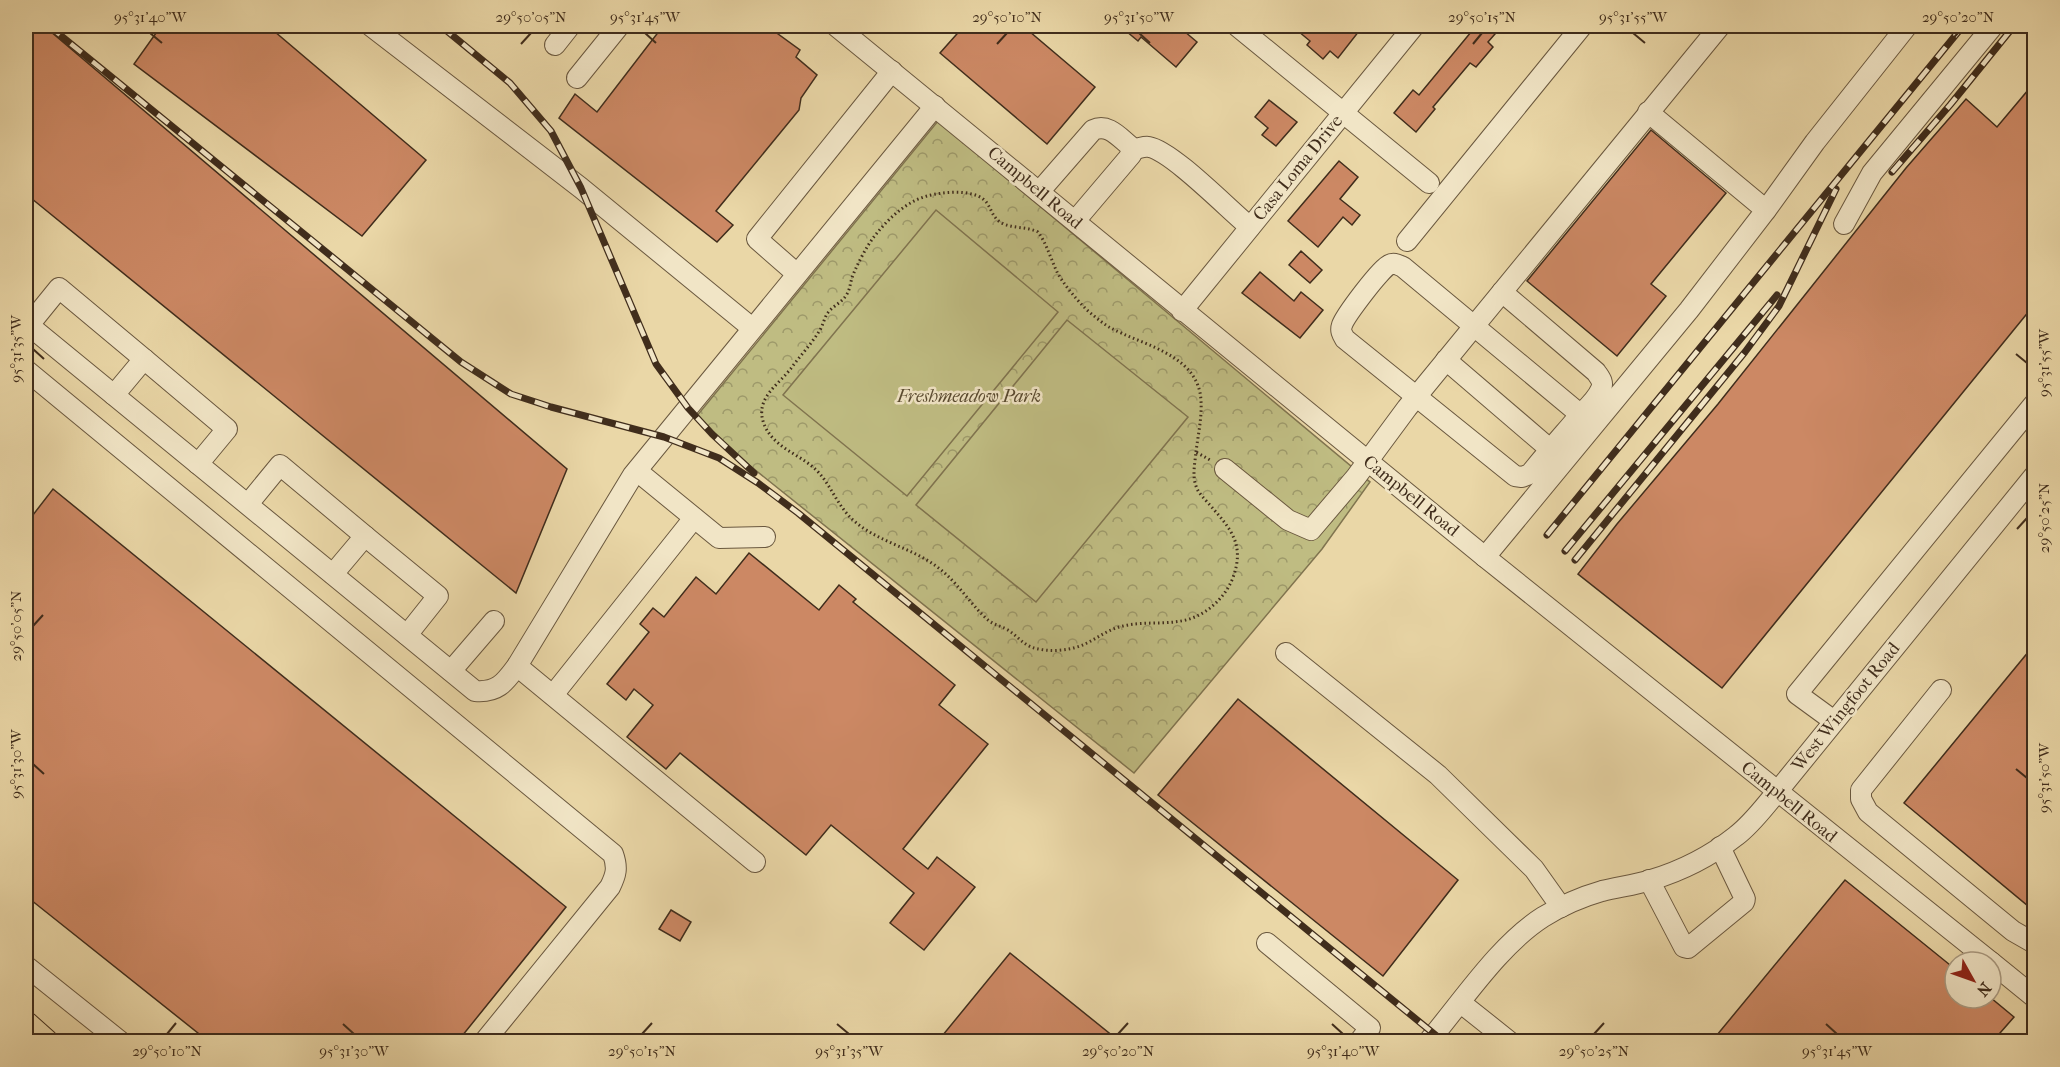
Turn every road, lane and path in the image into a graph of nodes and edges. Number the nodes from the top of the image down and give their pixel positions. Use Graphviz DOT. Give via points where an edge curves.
graph roads {
  1 [pos="371,26"];
  2 [pos="570,26"];
  3 [pos="618,26"];
  4 [pos="836,26"];
  5 [pos="1237,26"];
  6 [pos="1414,26"];
  7 [pos="1582,26"];
  8 [pos="1720,26"];
  9 [pos="1907,26"];
  10 [pos="1993,26"];
  11 [pos="555,45"];
  12 [pos="892,71"];
  13 [pos="576,78"];
  14 [pos="935,105"];
  15 [pos="1648,112"];
  16 [pos="1344,113"];
  17 [pos="1131,151"];
  18 [pos="1429,183"];
  19 [pos="1039,192"];
  20 [pos="1766,210"];
  21 [pos="1075,221"];
  22 [pos="1844,224"];
  23 [pos="1250,227"];
  24 [pos="1407,242"];
  25 [pos="797,274"];
  26 [pos="1502,292"];
  27 [pos="1182,311"];
  28 [pos="27,324"];
  29 [pos="1474,326"];
  30 [pos="752,328"];
  31 [pos="144,359"];
  32 [pos="1446,360"];
  33 [pos="26,370"];
  34 [pos="114,395"];
  35 [pos="1417,395"];
  36 [pos="2034,404"];
  37 [pos="1581,415"];
  38 [pos="1551,450"];
  39 [pos="1196,452"];
  40 [pos="1368,461"];
  41 [pos="198,464"];
  42 [pos="1225,469"];
  43 [pos="636,471"];
  44 [pos="2034,476"];
  45 [pos="248,504"];
  46 [pos="694,518"];
  47 [pos="364,536"];
  48 [pos="765,537"];
  49 [pos="1485,557"];
  50 [pos="333,574"];
  51 [pos="494,621"];
  52 [pos="407,635"];
  53 [pos="1286,652"];
  54 [pos="517,666"];
  55 [pos="451,671"];
  56 [pos="1941,690"];
  57 [pos="553,695"];
  58 [pos="1834,721"];
  59 [pos="1777,792"];
  60 [pos="1720,847"];
  61 [pos="755,862"];
  62 [pos="1649,880"];
  63 [pos="1561,907"];
  64 [pos="1267,943"];
  65 [pos="2034,943"];
  66 [pos="1976,950"];
  67 [pos="26,966"];
  68 [pos="2003,972"];
  69 [pos="2034,997"];
  70 [pos="1461,1003"];
  71 [pos="26,1025"];
  72 [pos="45,1041"];
  73 [pos="121,1041"];
  74 [pos="484,1041"];
  75 [pos="1359,1041"];
  76 [pos="1428,1041"];
  77 [pos="1510,1041"];
  1 -- 30 [label="street" via="581,188"];
  2 -- 11 [label="street"];
  3 -- 13 [label="street"];
  4 -- 12 [label="street, Campbell Road"];
  5 -- 16 [label="street"];
  6 -- 16 [label="street, Casa Loma Drive"];
  7 -- 24 [label="street"];
  8 -- 15 [label="street"];
  9 -- 20 [label="street"];
  10 -- 22 [label="street" via="1872,173"];
  12 -- 14 [label="street, Campbell Road"];
  12 -- 25 [label="street" via="757,239"];
  14 -- 19 [label="street, Campbell Road"];
  14 -- 25 [label="street"];
  15 -- 20 [label="street"];
  15 -- 26 [label="street"];
  16 -- 18 [label="street"];
  16 -- 23 [label="street, Casa Loma Drive"];
  17 -- 19 [label="street" via="1112,131 1099,127"];
  17 -- 21 [label="street" via="1119,171"];
  17 -- 23 [label="street" via="1148,147 1158,150"];
  19 -- 21 [label="street, Campbell Road"];
  20 -- 49 [label="street" via="1689,310"];
  21 -- 27 [label="street, Campbell Road"];
  23 -- 27 [label="street, Casa Loma Drive"];
  25 -- 30 [label="street"];
  26 -- 29 [label="street"];
  26 -- 37 [label="street" via="1596,372 1602,387"];
  27 -- 40 [label="street, Campbell Road"];
  28 -- 31 [label="street" via="59,288"];
  28 -- 34 [label="street"];
  29 -- 32 [label="street"];
  29 -- 35 [label="street" via="1403,267 1395,263 1379,273 1345,319 1342,333"];
  29 -- 37 [label="street"];
  30 -- 43 [label="street"];
  31 -- 34 [label="street"];
  31 -- 41 [label="street" via="227,429"];
  32 -- 35 [label="street"];
  32 -- 38 [label="street"];
  33 -- 74 [label="street" via="613,854 617,864 610,887"];
  34 -- 41 [label="street"];
  35 -- 38 [label="street" via="1515,476 1530,474"];
  35 -- 40 [label="street"];
  36 -- 58 [label="street" via="1797,694"];
  37 -- 38 [label="street"];
  39 -- 39 [label="path" via="1194,475 1198,492 1236,541 1235,570 1219,600 1189,620 1127,625 1084,644 1042,650 989,622 937,566 872,534 850,518 817,470 769,434 761,406 821,329 826,314 845,298 867,246 895,214 925,197 967,194 983,199 1002,223 1038,232 1069,290 1098,319 1164,351 1187,369 1202,399"];
  39 -- 42 [label="path"];
  40 -- 42 [label="street" via="1311,530 1288,520"];
  40 -- 49 [label="street, Campbell Road"];
  41 -- 45 [label="street"];
  43 -- 46 [label="street"];
  43 -- 54 [label="street"];
  44 -- 58 [label="street, West Wingfoot Road"];
  45 -- 47 [label="street" via="280,465"];
  45 -- 50 [label="street"];
  46 -- 48 [label="street" via="719,538"];
  46 -- 57 [label="street"];
  47 -- 50 [label="street"];
  47 -- 52 [label="street" via="438,596"];
  49 -- 59 [label="street, Campbell Road"];
  50 -- 52 [label="street"];
  51 -- 55 [label="street"];
  52 -- 55 [label="street"];
  53 -- 63 [label="street" via="1438,775 1534,869"];
  54 -- 55 [label="street" via="506,682 486,692 475,691"];
  54 -- 57 [label="street"];
  56 -- 65 [label="street" via="1861,790 1861,800 1868,812 2013,932"];
  57 -- 61 [label="street"];
  58 -- 59 [label="street, West Wingfoot Road"];
  59 -- 60 [label="street, West Wingfoot Road" via="1737,836"];
  59 -- 66 [label="street, Campbell Road"];
  60 -- 62 [label="street, West Wingfoot Road"];
  60 -- 62 [label="street" via="1745,899 1688,948"];
  62 -- 63 [label="street, West Wingfoot Road" via="1600,891"];
  63 -- 70 [label="street, West Wingfoot Road" via="1527,928"];
  64 -- 75 [label="street" via="1370,1028"];
  67 -- 73 [label="street"];
  68 -- 69 [label="street, Campbell Road"];
  70 -- 76 [label="street, West Wingfoot Road"];
  70 -- 77 [label="street"];
  71 -- 72 [label="main road"];
}
